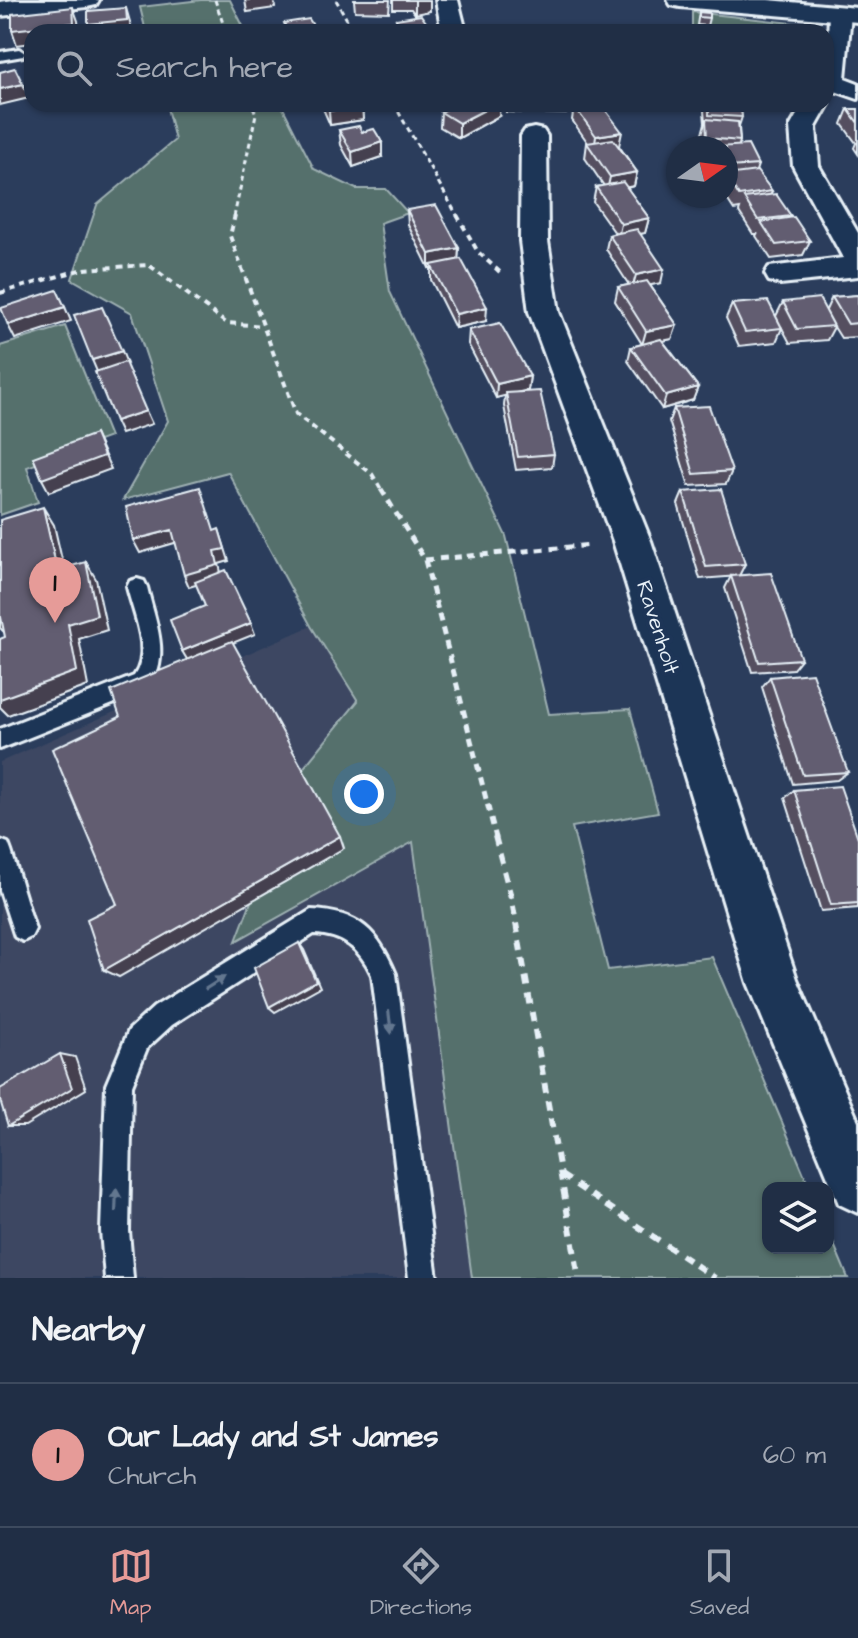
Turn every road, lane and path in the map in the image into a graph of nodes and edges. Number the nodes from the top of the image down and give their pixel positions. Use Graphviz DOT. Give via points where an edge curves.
graph roads {
  1 [pos="87,0"];
  2 [pos="215,0"];
  3 [pos="336,0"];
  4 [pos="447,0"];
  5 [pos="680,0"];
  6 [pos="0,9"];
  7 [pos="849,14"];
  8 [pos="223,24"];
  9 [pos="350,24"];
  10 [pos="452,24"];
  11 [pos="19,53"];
  12 [pos="0,56"];
  13 [pos="834,63"];
  14 [pos="834,92"];
  15 [pos="858,92"];
  16 [pos="255,112"];
  17 [pos="399,112"];
  18 [pos="812,112"];
  19 [pos="534,136"];
  20 [pos="858,259"];
  21 [pos="858,266"];
  22 [pos="780,274"];
  23 [pos="0,293"];
  24 [pos="544,312"];
  25 [pos="263,326"];
  26 [pos="632,541"];
  27 [pos="425,560"];
  28 [pos="137,587"];
  29 [pos="0,739"];
  30 [pos="0,851"];
  31 [pos="23,929"];
  32 [pos="842,1107"];
  33 [pos="561,1175"];
  34 [pos="858,1185"];
  35 [pos="119,1278"];
  36 [pos="423,1278"];
  37 [pos="579,1278"];
  38 [pos="715,1278"];
  1 -- 6 [label="highway"];
  2 -- 8 [label="path"];
  3 -- 9 [label="path"];
  4 -- 10 [label="street"];
  5 -- 7 [label="highway"];
  7 -- 13 [label="street"];
  11 -- 12 [label="lane"];
  14 -- 15 [label="street"];
  16 -- 25 [label="path" via="230,236"];
  17 -- 24 [label="path" via="478,252"];
  18 -- 20 [label="street" via="803,127 806,166"];
  19 -- 24 [label="street, Ravenholt" via="534,241"];
  21 -- 22 [label="street"];
  23 -- 25 [label="path" via="83,269 149,265 226,323"];
  24 -- 26 [label="street, Ravenholt"];
  25 -- 27 [label="path" via="296,414 372,474"];
  26 -- 27 [label="path"];
  26 -- 32 [label="street, Ravenholt" via="773,983"];
  27 -- 33 [label="path" via="512,901"];
  28 -- 29 [label="lane" via="152,658 147,677"];
  30 -- 31 [label="lane"];
  32 -- 34 [label="street, Ravenholt"];
  33 -- 37 [label="path"];
  33 -- 38 [label="path"];
  35 -- 36 [label="lane, one-way" via="119,1085 138,1039 163,1016 311,922 334,923 370,944 384,974"];
}
